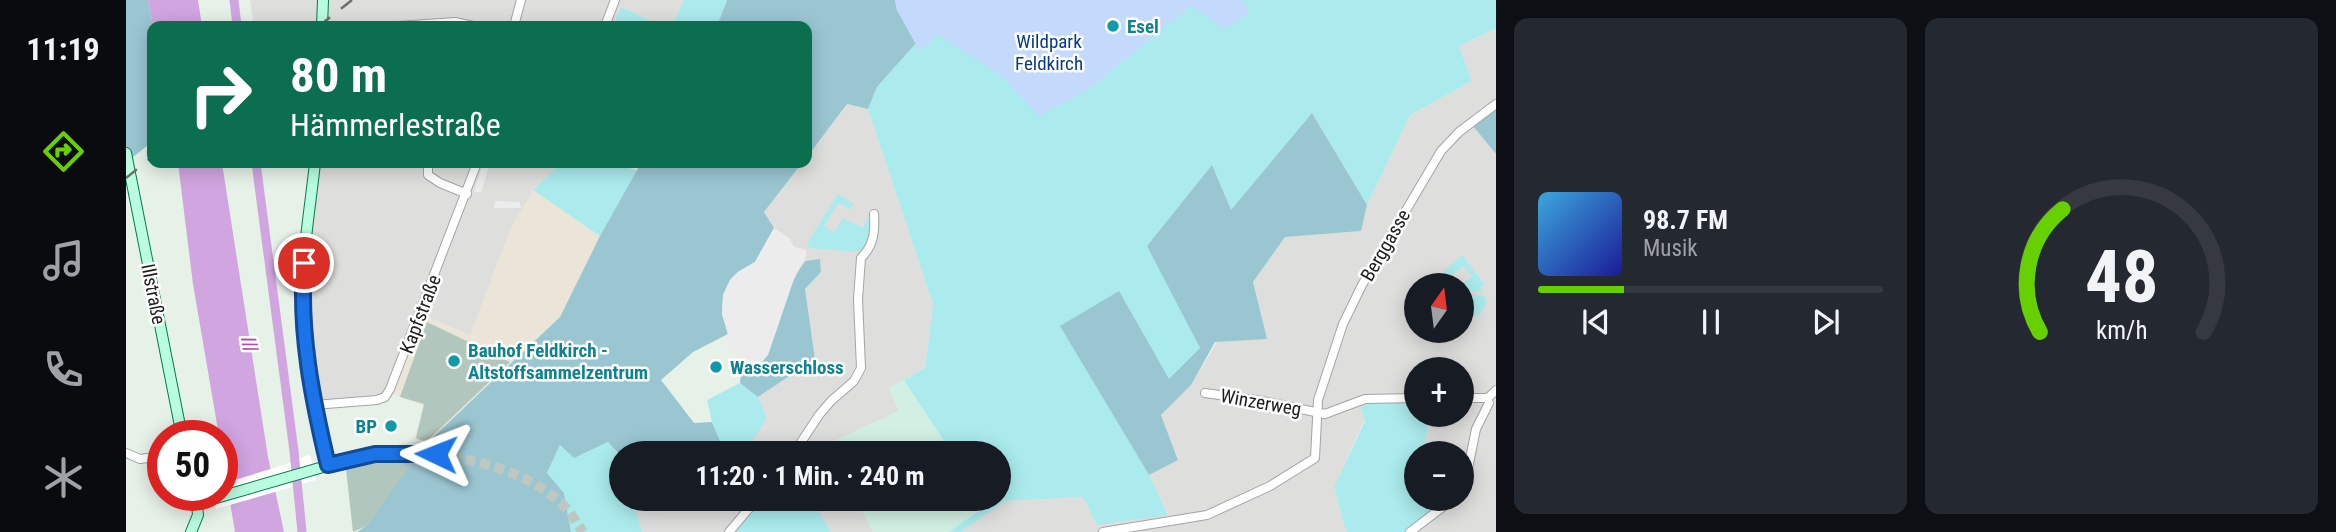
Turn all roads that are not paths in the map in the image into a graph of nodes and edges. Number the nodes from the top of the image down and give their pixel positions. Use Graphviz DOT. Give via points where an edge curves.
graph roads {
  1 [pos="323,0"];
  2 [pos="521,0"];
  3 [pos="615,0"];
  4 [pos="321,21"];
  5 [pos="515,21"];
  6 [pos="608,21"];
  7 [pos="1496,104"];
  8 [pos="126,153"];
  9 [pos="314,168"];
  10 [pos="428,168"];
  11 [pos="475,168"];
  12 [pos="467,194"];
  13 [pos="874,214"];
  14 [pos="1496,390"];
  15 [pos="1205,393"];
  16 [pos="1404,398"];
  17 [pos="1474,399"];
  18 [pos="1489,400"];
  19 [pos="314,404"];
  20 [pos="1316,413"];
  21 [pos="1496,413"];
  22 [pos="179,420"];
  23 [pos="801,441"];
  24 [pos="1474,441"];
  25 [pos="126,453"];
  26 [pos="436,454"];
  27 [pos="147,458"];
  28 [pos="328,465"];
  29 [pos="238,491"];
  30 [pos="198,511"];
  31 [pos="747,511"];
  32 [pos="1437,511"];
  33 [pos="191,532"];
  34 [pos="729,532"];
  35 [pos="1103,532"];
  36 [pos="1410,532"];
  1 -- 4 [label="main road"];
  2 -- 5 [label="street"];
  3 -- 6 [label="street"];
  7 -- 20 [label="street, Berggasse" via="1451,139 1418,187 1343,324"];
  8 -- 22 [label="main road, Illstraße"];
  9 -- 19 [label="main road" via="302,303"];
  10 -- 12 [label="street" via="429,175 440,183"];
  11 -- 12 [label="street, Kapfstraße"];
  12 -- 19 [label="street, Kapfstraße" via="385,397"];
  13 -- 23 [label="street" via="873,239 861,258 861,368"];
  14 -- 18 [label="street"];
  15 -- 20 [label="street, Winzerweg"];
  16 -- 20 [label="street" via="1365,399"];
  17 -- 18 [label="street"];
  18 -- 21 [label="street"];
  18 -- 24 [label="street"];
  19 -- 28 [label="main road"];
  20 -- 35 [label="street, Berggasse" via="1315,458 1270,486 1201,517"];
  25 -- 27 [label="street"];
  26 -- 28 [label="main road" via="375,454"];
  28 -- 29 [label="main road"];
  30 -- 33 [label="main road"];
  31 -- 34 [label="street"];
  32 -- 36 [label="street"];
}
